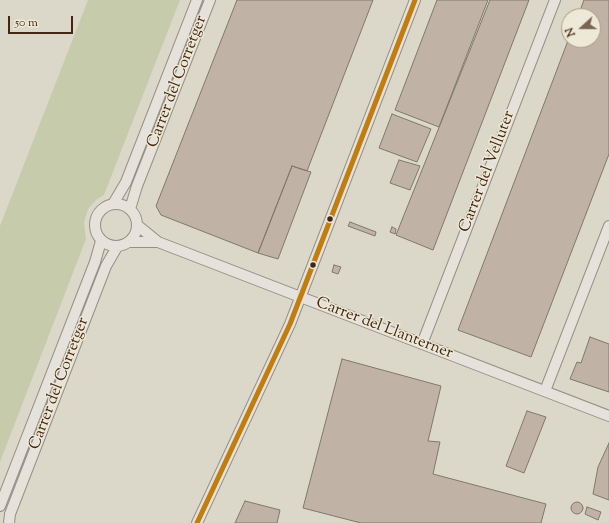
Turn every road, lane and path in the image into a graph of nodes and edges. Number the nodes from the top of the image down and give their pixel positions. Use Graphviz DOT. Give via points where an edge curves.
graph roads {
  1 [pos="197,0"];
  2 [pos="210,0"];
  3 [pos="415,0"];
  4 [pos="555,0"];
  5 [pos="113,204"];
  6 [pos="130,209"];
  7 [pos="137,225"];
  8 [pos="609,226"];
  9 [pos="101,241"];
  10 [pos="129,242"];
  11 [pos="158,242"];
  12 [pos="117,247"];
  13 [pos="300,297"];
  14 [pos="422,344"];
  15 [pos="545,391"];
  16 [pos="609,416"];
  17 [pos="0,506"];
  18 [pos="9,523"];
  19 [pos="197,523"];
  1 -- 5 [label="street, Carrer del Corretger" via="126,182"];
  2 -- 6 [label="street, Carrer del Corretger"];
  3 -- 13 [label="street"];
  4 -- 14 [label="street, Carrer del Velluter"];
  5 -- 6 [label="street"];
  5 -- 9 [label="street" via="101,210 94,222 94,229"];
  6 -- 7 [label="street"];
  7 -- 10 [label="street" via="134,237"];
  7 -- 11 [label="street, Carrer del Llanterner"];
  8 -- 15 [label="street"];
  9 -- 12 [label="street"];
  9 -- 17 [label="street, Carrer del Corretger"];
  10 -- 11 [label="street, Carrer del Llanterner"];
  10 -- 12 [label="street"];
  11 -- 13 [label="street, Carrer del Llanterner"];
  12 -- 18 [label="street, Carrer del Corretger" via="106,266 10,514"];
  13 -- 14 [label="street, Carrer del Llanterner"];
  13 -- 19 [label="street" via="290,324"];
  14 -- 15 [label="street, Carrer del Llanterner"];
  15 -- 16 [label="street, Carrer del Llanterner"];
}
